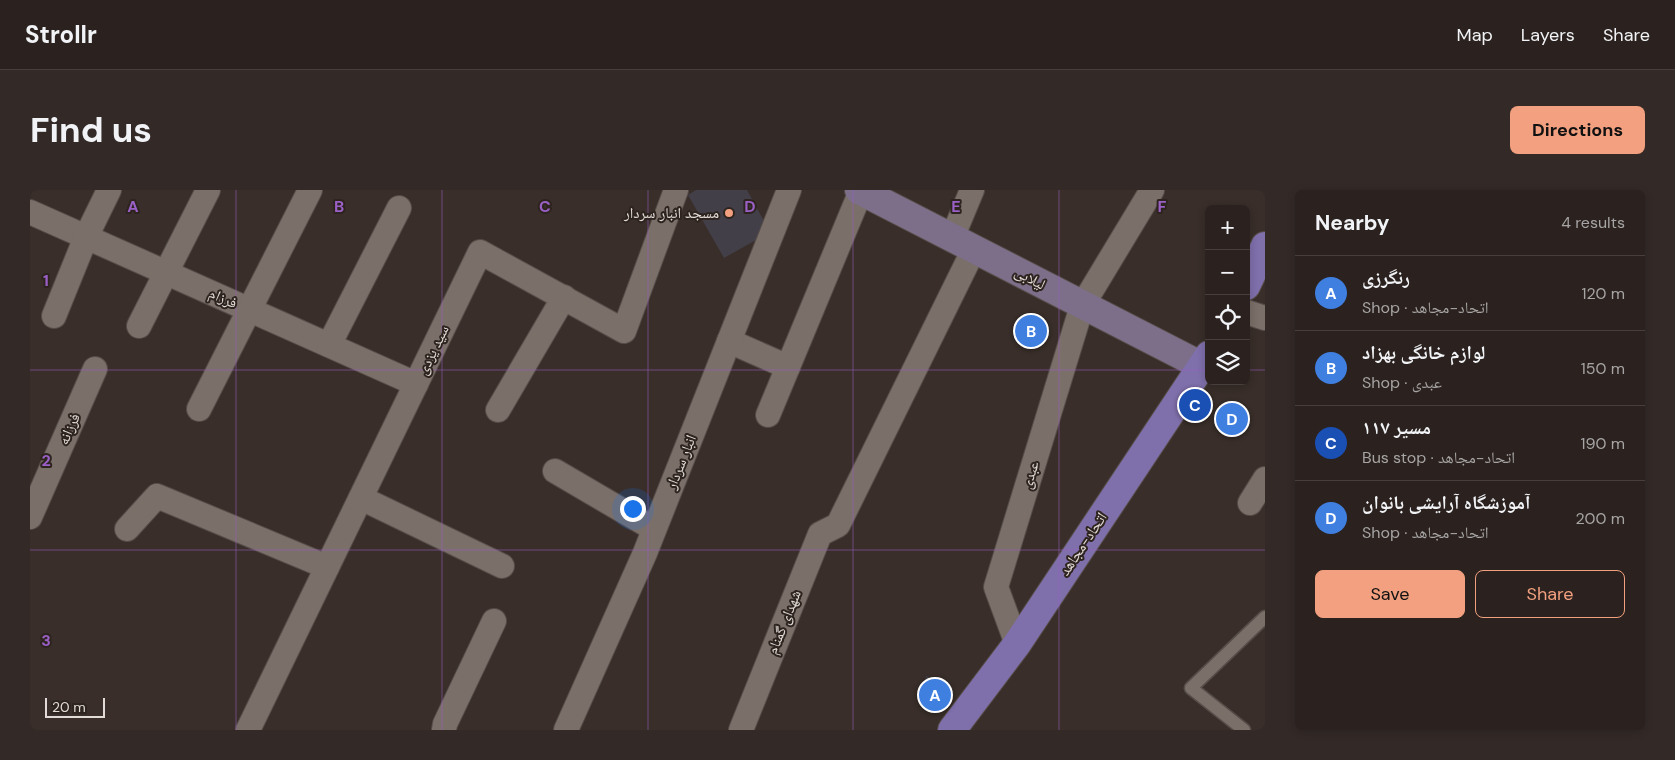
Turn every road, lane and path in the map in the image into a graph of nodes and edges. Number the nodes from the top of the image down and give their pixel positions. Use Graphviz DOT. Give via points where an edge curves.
graph roads {
  1 [pos="109,190"];
  2 [pos="208,190"];
  3 [pos="310,190"];
  4 [pos="676,190"];
  5 [pos="789,190"];
  6 [pos="860,190"];
  7 [pos="972,190"];
  8 [pos="1152,190"];
  9 [pos="400,208"];
  10 [pos="30,212"];
  11 [pos="86,237"];
  12 [pos="963,243"];
  13 [pos="1265,246"];
  14 [pos="165,272"];
  15 [pos="1250,278"];
  16 [pos="564,297"];
  17 [pos="1082,306"];
  18 [pos="250,310"];
  19 [pos="1250,313"];
  20 [pos="54,316"];
  21 [pos="1265,318"];
  22 [pos="139,326"];
  23 [pos="729,341"];
  24 [pos="329,345"];
  25 [pos="1205,360"];
  26 [pos="788,367"];
  27 [pos="95,369"];
  28 [pos="416,384"];
  29 [pos="199,409"];
  30 [pos="498,410"];
  31 [pos="768,416"];
  32 [pos="556,471"];
  33 [pos="1265,479"];
  34 [pos="361,498"];
  35 [pos="1250,503"];
  36 [pos="30,517"];
  37 [pos="126,529"];
  38 [pos="654,529"];
  39 [pos="327,566"];
  40 [pos="502,566"];
  41 [pos="1265,617"];
  42 [pos="494,621"];
  43 [pos="1017,644"];
  44 [pos="248,730"];
  45 [pos="444,730"];
  46 [pos="566,730"];
  47 [pos="742,730"];
  48 [pos="952,730"];
  49 [pos="1244,730"];
  1 -- 11 [label="street"];
  2 -- 14 [label="street"];
  3 -- 18 [label="street"];
  4 -- 16 [label="street, سید یزدی" via="624,330"];
  5 -- 23 [label="street, انبار سردار"];
  6 -- 12 [label="main road, لیلابی"];
  6 -- 26 [label="street"];
  7 -- 12 [label="street"];
  8 -- 17 [label="street, عبدی"];
  9 -- 24 [label="street"];
  10 -- 11 [label="street, فرزام"];
  11 -- 14 [label="street, فرزام"];
  11 -- 20 [label="street"];
  12 -- 17 [label="main road, لیلابی"];
  12 -- 47 [label="street, شهدای گمنام" via="838,525 820,534"];
  13 -- 15 [label="main road"];
  14 -- 18 [label="street, فرزام"];
  14 -- 22 [label="street"];
  16 -- 28 [label="street, سید یزدی" via="480,252"];
  16 -- 30 [label="street"];
  17 -- 25 [label="main road, لیلابی"];
  17 -- 43 [label="street, عبدی" via="996,587"];
  18 -- 24 [label="street, فرزام"];
  18 -- 29 [label="street"];
  19 -- 21 [label="street"];
  23 -- 26 [label="street"];
  23 -- 38 [label="street, انبار سردار"];
  24 -- 28 [label="street, فرزام"];
  25 -- 43 [label="main road, اتحاد-مجاهد"];
  26 -- 31 [label="street"];
  27 -- 36 [label="street, فرزانه"];
  28 -- 34 [label="street, سید یزدی"];
  32 -- 38 [label="street"];
  33 -- 35 [label="street"];
  34 -- 39 [label="street, سید یزدی"];
  34 -- 40 [label="street"];
  37 -- 39 [label="street" via="157,496"];
  38 -- 46 [label="street, انبار سردار"];
  39 -- 44 [label="street, سید یزدی"];
  41 -- 49 [label="lane" via="1191,688"];
  42 -- 45 [label="street"];
  43 -- 48 [label="main road, اتحاد-مجاهد"];
}
